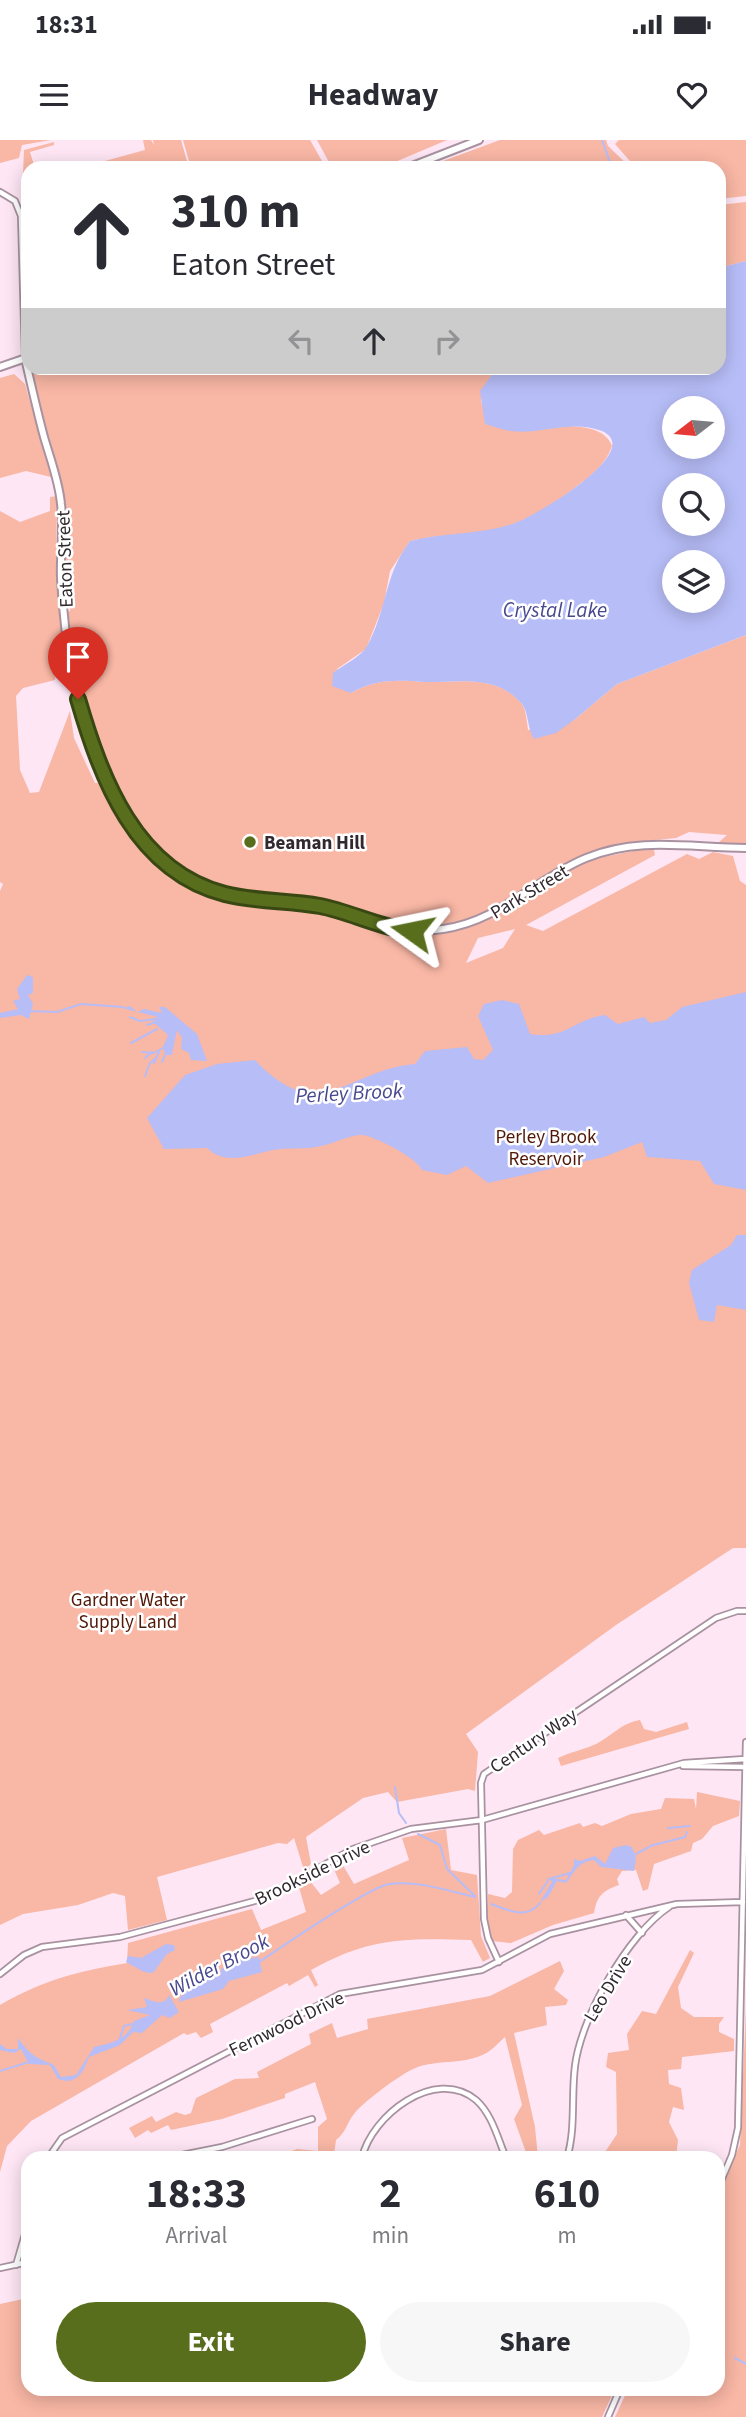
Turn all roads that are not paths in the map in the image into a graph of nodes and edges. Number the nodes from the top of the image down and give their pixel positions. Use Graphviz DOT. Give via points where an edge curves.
graph roads {
  1 [pos="480,140"];
  2 [pos="425,161"];
  3 [pos="0,192"];
  4 [pos="21,213"];
  5 [pos="21,360"];
  6 [pos="0,367"];
  7 [pos="31,375"];
  8 [pos="746,848"];
  9 [pos="191,880"];
  10 [pos="746,1611"];
  11 [pos="746,1742"];
  12 [pos="745,1759"];
  13 [pos="670,1766"];
  14 [pos="745,1767"];
  15 [pos="482,1820"];
  16 [pos="743,1902"];
  17 [pos="677,1903"];
  18 [pos="626,1915"];
  19 [pos="642,1933"];
  20 [pos="499,1962"];
  21 [pos="0,1974"];
  22 [pos="312,2119"];
  23 [pos="216,2148"];
  24 [pos="53,2151"];
  25 [pos="201,2151"];
  26 [pos="216,2151"];
  27 [pos="364,2151"];
  28 [pos="503,2151"];
  29 [pos="568,2151"];
  30 [pos="725,2172"];
  31 [pos="21,2248"];
  32 [pos="21,2264"];
  33 [pos="16,2265"];
  34 [pos="0,2268"];
  35 [pos="617,2396"];
  36 [pos="608,2417"];
  1 -- 2 [label="street"];
  3 -- 4 [label="street, Eaton Street" via="13,199"];
  5 -- 6 [label="street"];
  7 -- 9 [label="street, Eaton Street" via="61,501 62,586 83,718 124,815 151,850"];
  8 -- 9 [label="street, Park Street" via="660,843 611,850 569,867 488,917 425,931 389,927 317,905 238,897"];
  10 -- 15 [label="street, Century Way" via="716,1618 494,1765 482,1778"];
  11 -- 12 [label="street"];
  12 -- 13 [label="street, Brookside Drive"];
  12 -- 14 [label="street"];
  13 -- 14 [label="street, Brookside Drive"];
  13 -- 15 [label="street, Brookside Drive"];
  14 -- 16 [label="street"];
  15 -- 20 [label="street, Century Way" via="485,1930"];
  15 -- 21 [label="street, Brookside Drive" via="417,1827 365,1844 251,1902 121,1937 42,1947"];
  16 -- 17 [label="street"];
  16 -- 30 [label="street" via="738,2128"];
  17 -- 18 [label="street, Fernwood Drive"];
  17 -- 19 [label="street, Leo Drive" via="654,1917"];
  18 -- 19 [label="street"];
  18 -- 20 [label="street, Fernwood Drive" via="550,1934"];
  19 -- 29 [label="street, Leo Drive" via="582,2028"];
  20 -- 24 [label="street, Fernwood Drive" via="472,1972 331,1998 62,2138"];
  22 -- 23 [label="street"];
  23 -- 25 [label="street"];
  23 -- 26 [label="street"];
  27 -- 28 [label="street" via="378,2124 416,2096 442,2088 468,2095 482,2106"];
  31 -- 33 [label="street"];
  32 -- 33 [label="street"];
  33 -- 34 [label="street"];
  35 -- 36 [label="street"];
}
